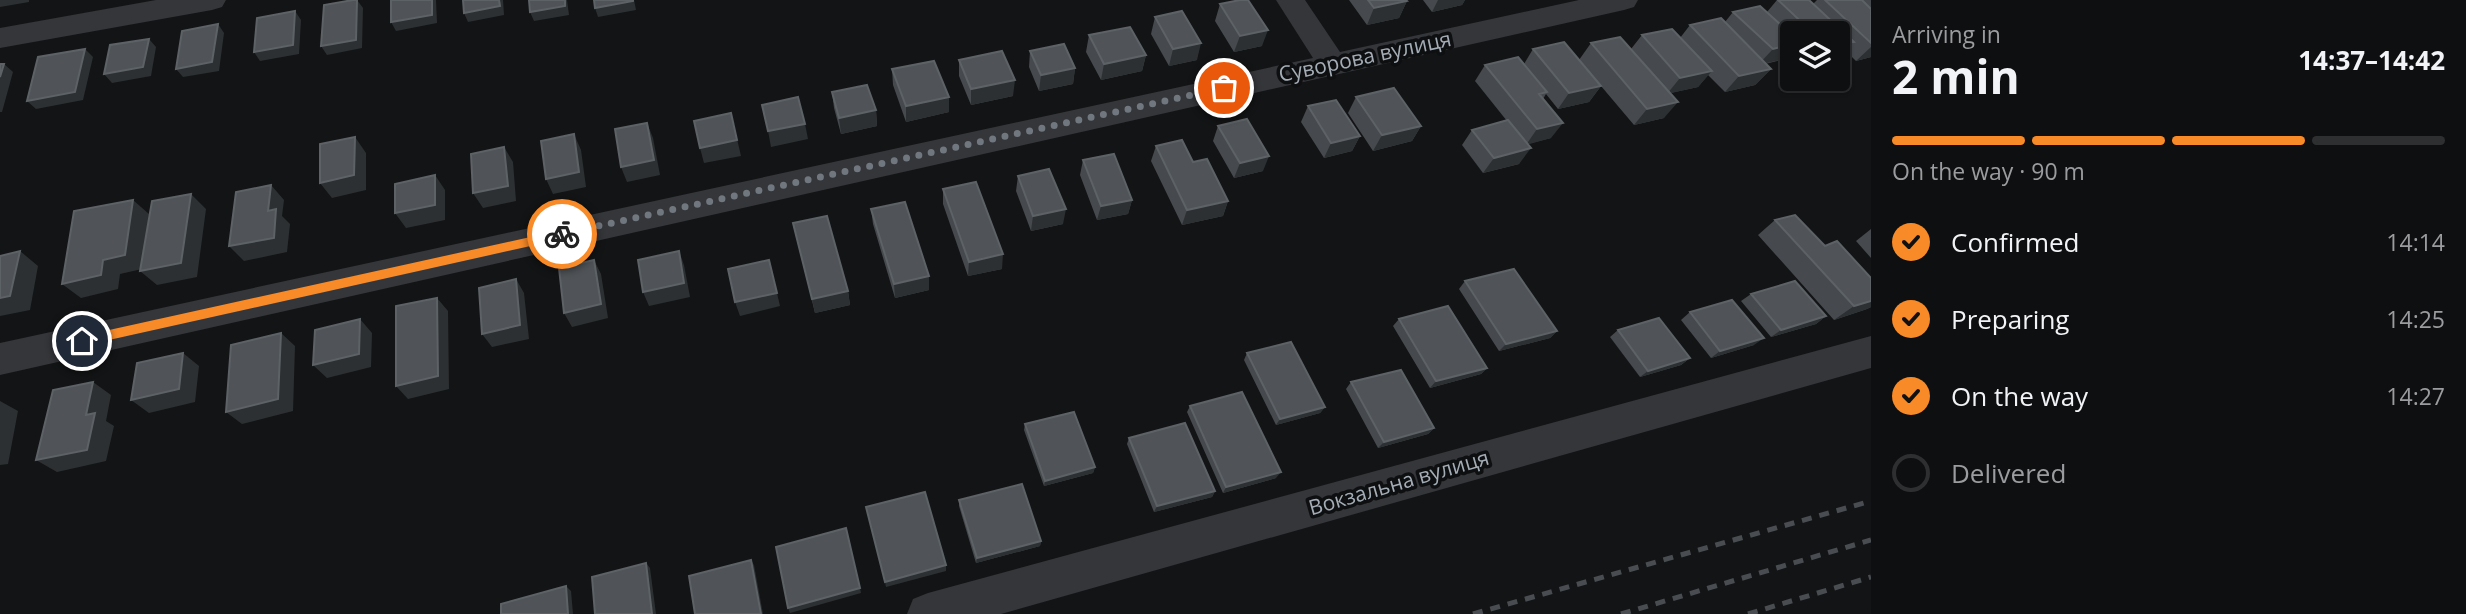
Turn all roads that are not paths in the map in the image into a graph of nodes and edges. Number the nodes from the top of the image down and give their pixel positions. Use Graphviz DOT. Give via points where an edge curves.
graph roads {
  1 [pos="212,0"];
  2 [pos="1290,0"];
  3 [pos="1624,0"];
  4 [pos="0,38"];
  5 [pos="1333,64"];
  6 [pos="1871,352"];
  7 [pos="0,359"];
  8 [pos="928,614"];
  1 -- 4 [label="street"];
  2 -- 5 [label="street"];
  3 -- 5 [label="street, Суворова вулиця"];
  5 -- 7 [label="street, Суворова вулиця"];
  6 -- 8 [label="street, Вокзальна вулиця"];
}
